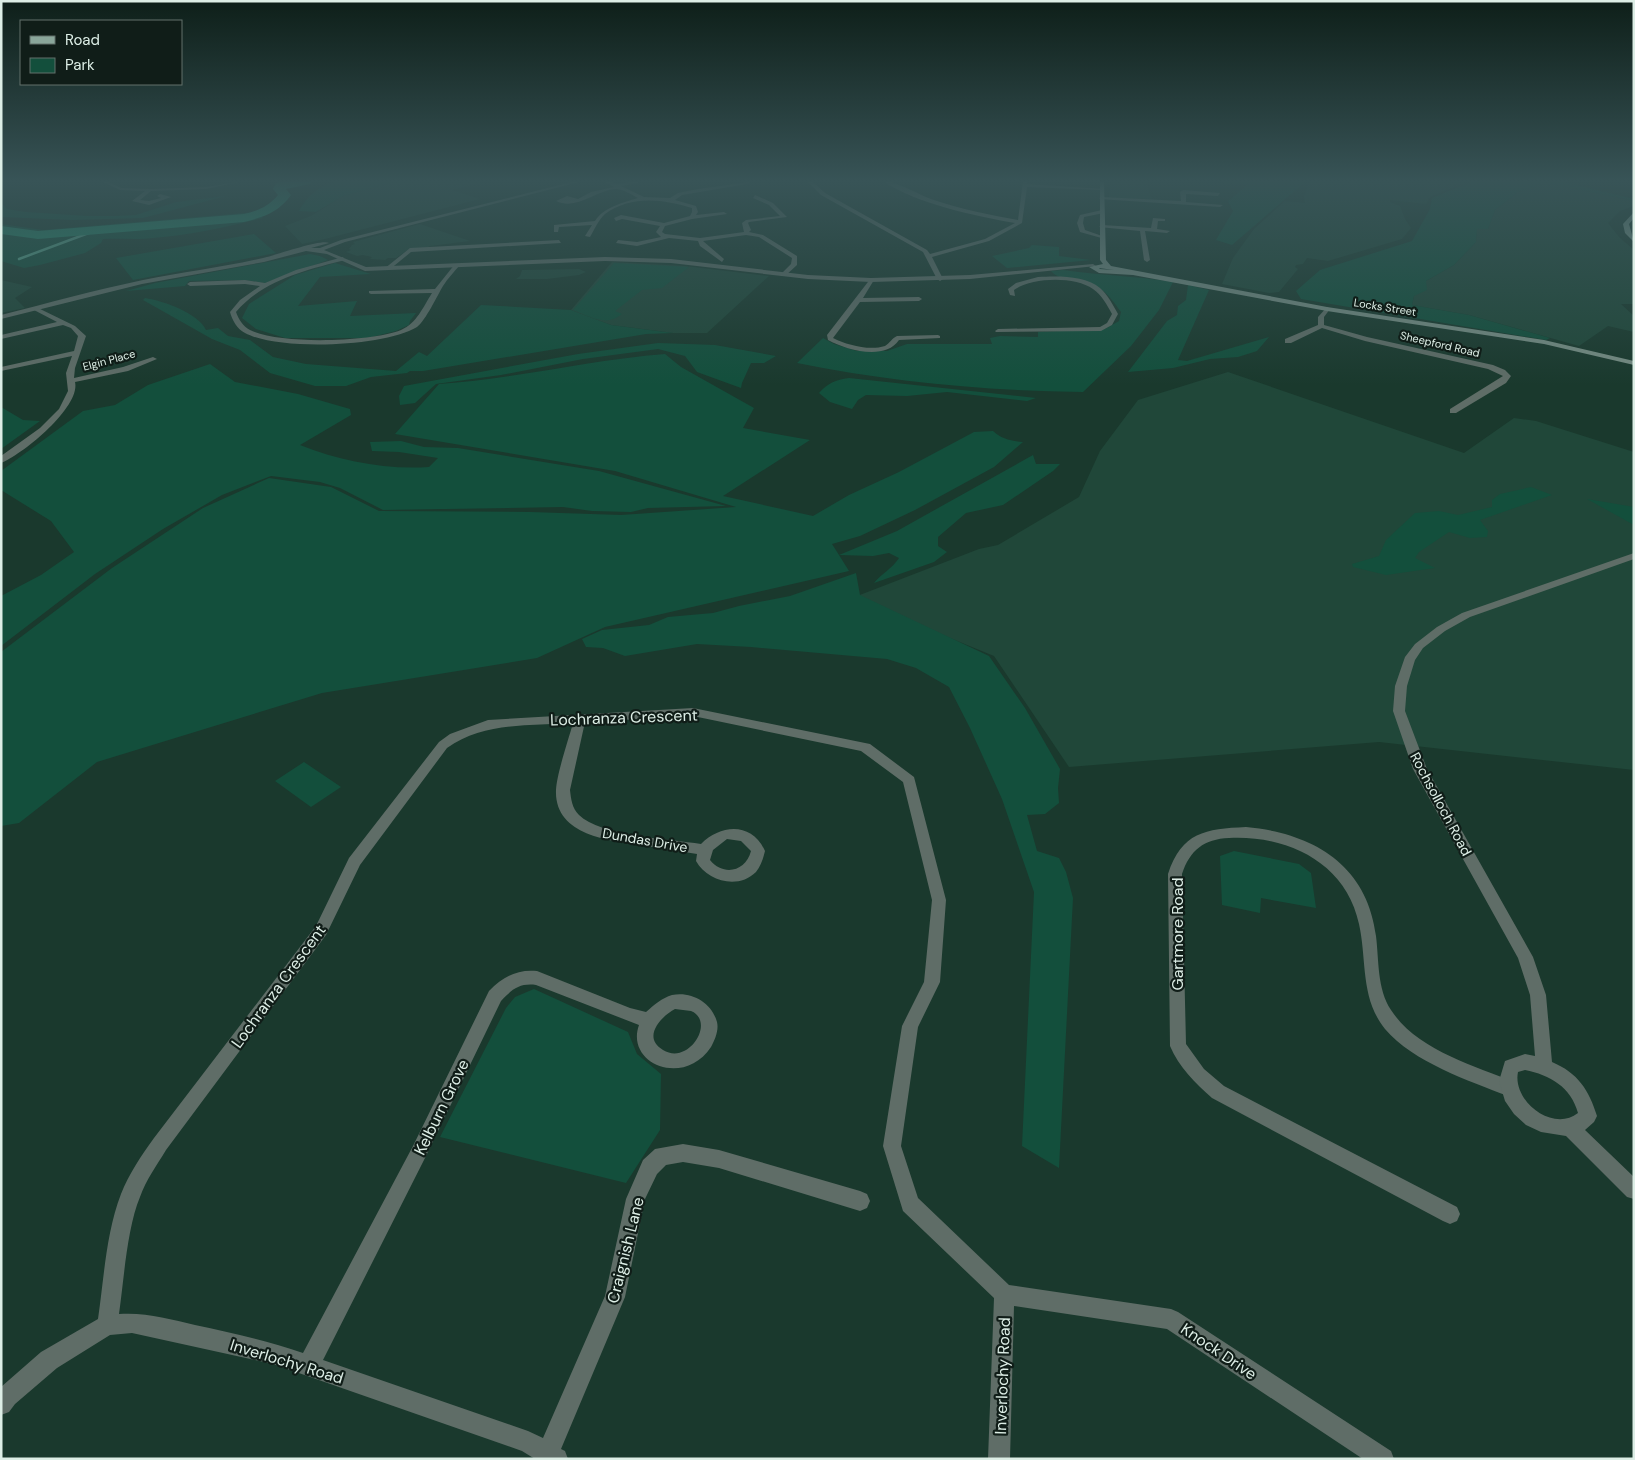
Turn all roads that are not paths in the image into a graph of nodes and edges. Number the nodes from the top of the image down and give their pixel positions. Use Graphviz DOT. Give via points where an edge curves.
graph roads {
  1 [pos="321,249"];
  2 [pos="331,249"];
  3 [pos="455,249"];
  4 [pos="705,249"];
  5 [pos="782,249"];
  6 [pos="922,249"];
  7 [pos="960,249"];
  8 [pos="1102,249"];
  9 [pos="1146,249"];
  10 [pos="308,250"];
  11 [pos="929,256"];
  12 [pos="1148,256"];
  13 [pos="343,259"];
  14 [pos="722,260"];
  15 [pos="1102,260"];
  16 [pos="457,265"];
  17 [pos="1095,267"];
  18 [pos="1109,268"];
  19 [pos="387,269"];
  20 [pos="1043,269"];
  21 [pos="783,275"];
  22 [pos="940,278"];
  23 [pos="1045,278"];
  24 [pos="871,280"];
  25 [pos="190,284"];
  26 [pos="267,285"];
  27 [pos="436,291"];
  28 [pos="371,292"];
  29 [pos="1013,295"];
  30 [pos="919,299"];
  31 [pos="857,300"];
  32 [pos="36,309"];
  33 [pos="1327,310"];
  34 [pos="1,317"];
  35 [pos="61,323"];
  36 [pos="1321,326"];
  37 [pos="998,331"];
  38 [pos="938,337"];
  39 [pos="1,338"];
  40 [pos="1288,342"];
  41 [pos="75,353"];
  42 [pos="153,359"];
  43 [pos="1634,363"];
  44 [pos="1,369"];
  45 [pos="71,381"];
  46 [pos="1452,411"];
  47 [pos="1,460"];
  48 [pos="1634,556"];
  49 [pos="580,719"];
  50 [pos="704,850"];
  51 [pos="649,1020"];
  52 [pos="1544,1065"];
  53 [pos="1508,1088"];
  54 [pos="1571,1129"];
  55 [pos="1634,1190"];
  56 [pos="860,1201"];
  57 [pos="1450,1214"];
  58 [pos="1004,1294"];
  59 [pos="107,1325"];
  60 [pos="308,1366"];
  61 [pos="1,1404"];
  62 [pos="552,1456"];
  63 [pos="999,1459"];
  64 [pos="1383,1459"];
  1 -- 10 [label="street"];
  2 -- 13 [label="street"];
  3 -- 19 [label="street" via="410,250"];
  4 -- 14 [label="street"];
  5 -- 21 [label="street" via="794,257 794,265"];
  6 -- 11 [label="street"];
  7 -- 11 [label="street"];
  8 -- 15 [label="main road"];
  9 -- 12 [label="street"];
  10 -- 32 [label="street" via="107,290"];
  11 -- 22 [label="street"];
  13 -- 19 [label="street" via="359,268"];
  13 -- 26 [label="street" via="311,267"];
  15 -- 17 [label="main road"];
  15 -- 18 [label="main road"];
  16 -- 19 [label="street"];
  16 -- 21 [label="street" via="605,259 716,266"];
  16 -- 27 [label="street"];
  17 -- 18 [label="main road, Locks Street"];
  17 -- 20 [label="street"];
  18 -- 33 [label="main road, Locks Street"];
  20 -- 22 [label="street"];
  20 -- 23 [label="street"];
  21 -- 24 [label="street"];
  22 -- 24 [label="street"];
  23 -- 29 [label="street" via="1017,282 1011,290"];
  23 -- 37 [label="street" via="1094,287 1105,296 1115,314 1110,324 1090,330"];
  24 -- 31 [label="street"];
  25 -- 26 [label="street" via="245,282"];
  26 -- 27 [label="street" via="238,304 233,312 235,320 248,332 281,341 367,340 399,333 416,324"];
  27 -- 28 [label="street"];
  30 -- 31 [label="street"];
  31 -- 38 [label="street" via="829,336 838,344 876,349 896,343 897,338"];
  32 -- 34 [label="street"];
  32 -- 35 [label="street"];
  33 -- 36 [label="street" via="1321,317"];
  33 -- 43 [label="main road, Locks Street" via="1544,342"];
  35 -- 39 [label="street"];
  35 -- 41 [label="street" via="73,327 82,336"];
  36 -- 40 [label="street"];
  36 -- 46 [label="street, Sheepford Road" via="1490,368 1506,376"];
  41 -- 44 [label="street"];
  41 -- 45 [label="street" via="69,374"];
  42 -- 45 [label="street, Elgin Place"];
  45 -- 47 [label="street" via="73,391 62,412"];
  48 -- 52 [label="street, Rochsolloch Road" via="1466,615 1419,646 1409,660 1400,695 1399,712 1420,769 1525,957 1538,996"];
  49 -- 50 [label="street, Dundas Drive" via="563,790 568,812 601,834"];
  49 -- 58 [label="street, Lochranza Crescent" via="693,712 865,747 909,780 939,900 932,982 910,1026 892,1146 910,1204"];
  49 -- 59 [label="street, Lochranza Crescent" via="488,724 454,737 435,754 354,862 321,930 141,1173 123,1220"];
  51 -- 60 [label="street, Kelburn Grove" via="537,978 524,976 507,983 495,996 419,1152"];
  52 -- 53 [label="street" via="1525,1062 1511,1067 1507,1075"];
  52 -- 54 [label="street" via="1558,1072 1582,1096 1588,1116 1583,1123"];
  53 -- 54 [label="street" via="1521,1108 1537,1121"];
  53 -- 57 [label="street, Gartmore Road" via="1427,1052 1392,1025 1375,993 1366,923 1358,895 1340,871 1317,851 1290,838 1240,830 1195,840 1180,858 1175,874 1178,1046 1198,1076 1245,1107"];
  54 -- 55 [label="street"];
  56 -- 62 [label="street, Craignish Lane" via="719,1159 683,1153 662,1156 650,1167 636,1199 615,1298"];
  58 -- 63 [label="street, Inverlochy Road"];
  58 -- 64 [label="street, Knock Drive" via="1172,1319"];
  59 -- 60 [label="street, Inverlochy Road" via="132,1323 153,1326 273,1353"];
  59 -- 61 [label="street, Inverlochy Road" via="49,1360"];
  60 -- 62 [label="street, Inverlochy Road" via="528,1442"];
}
